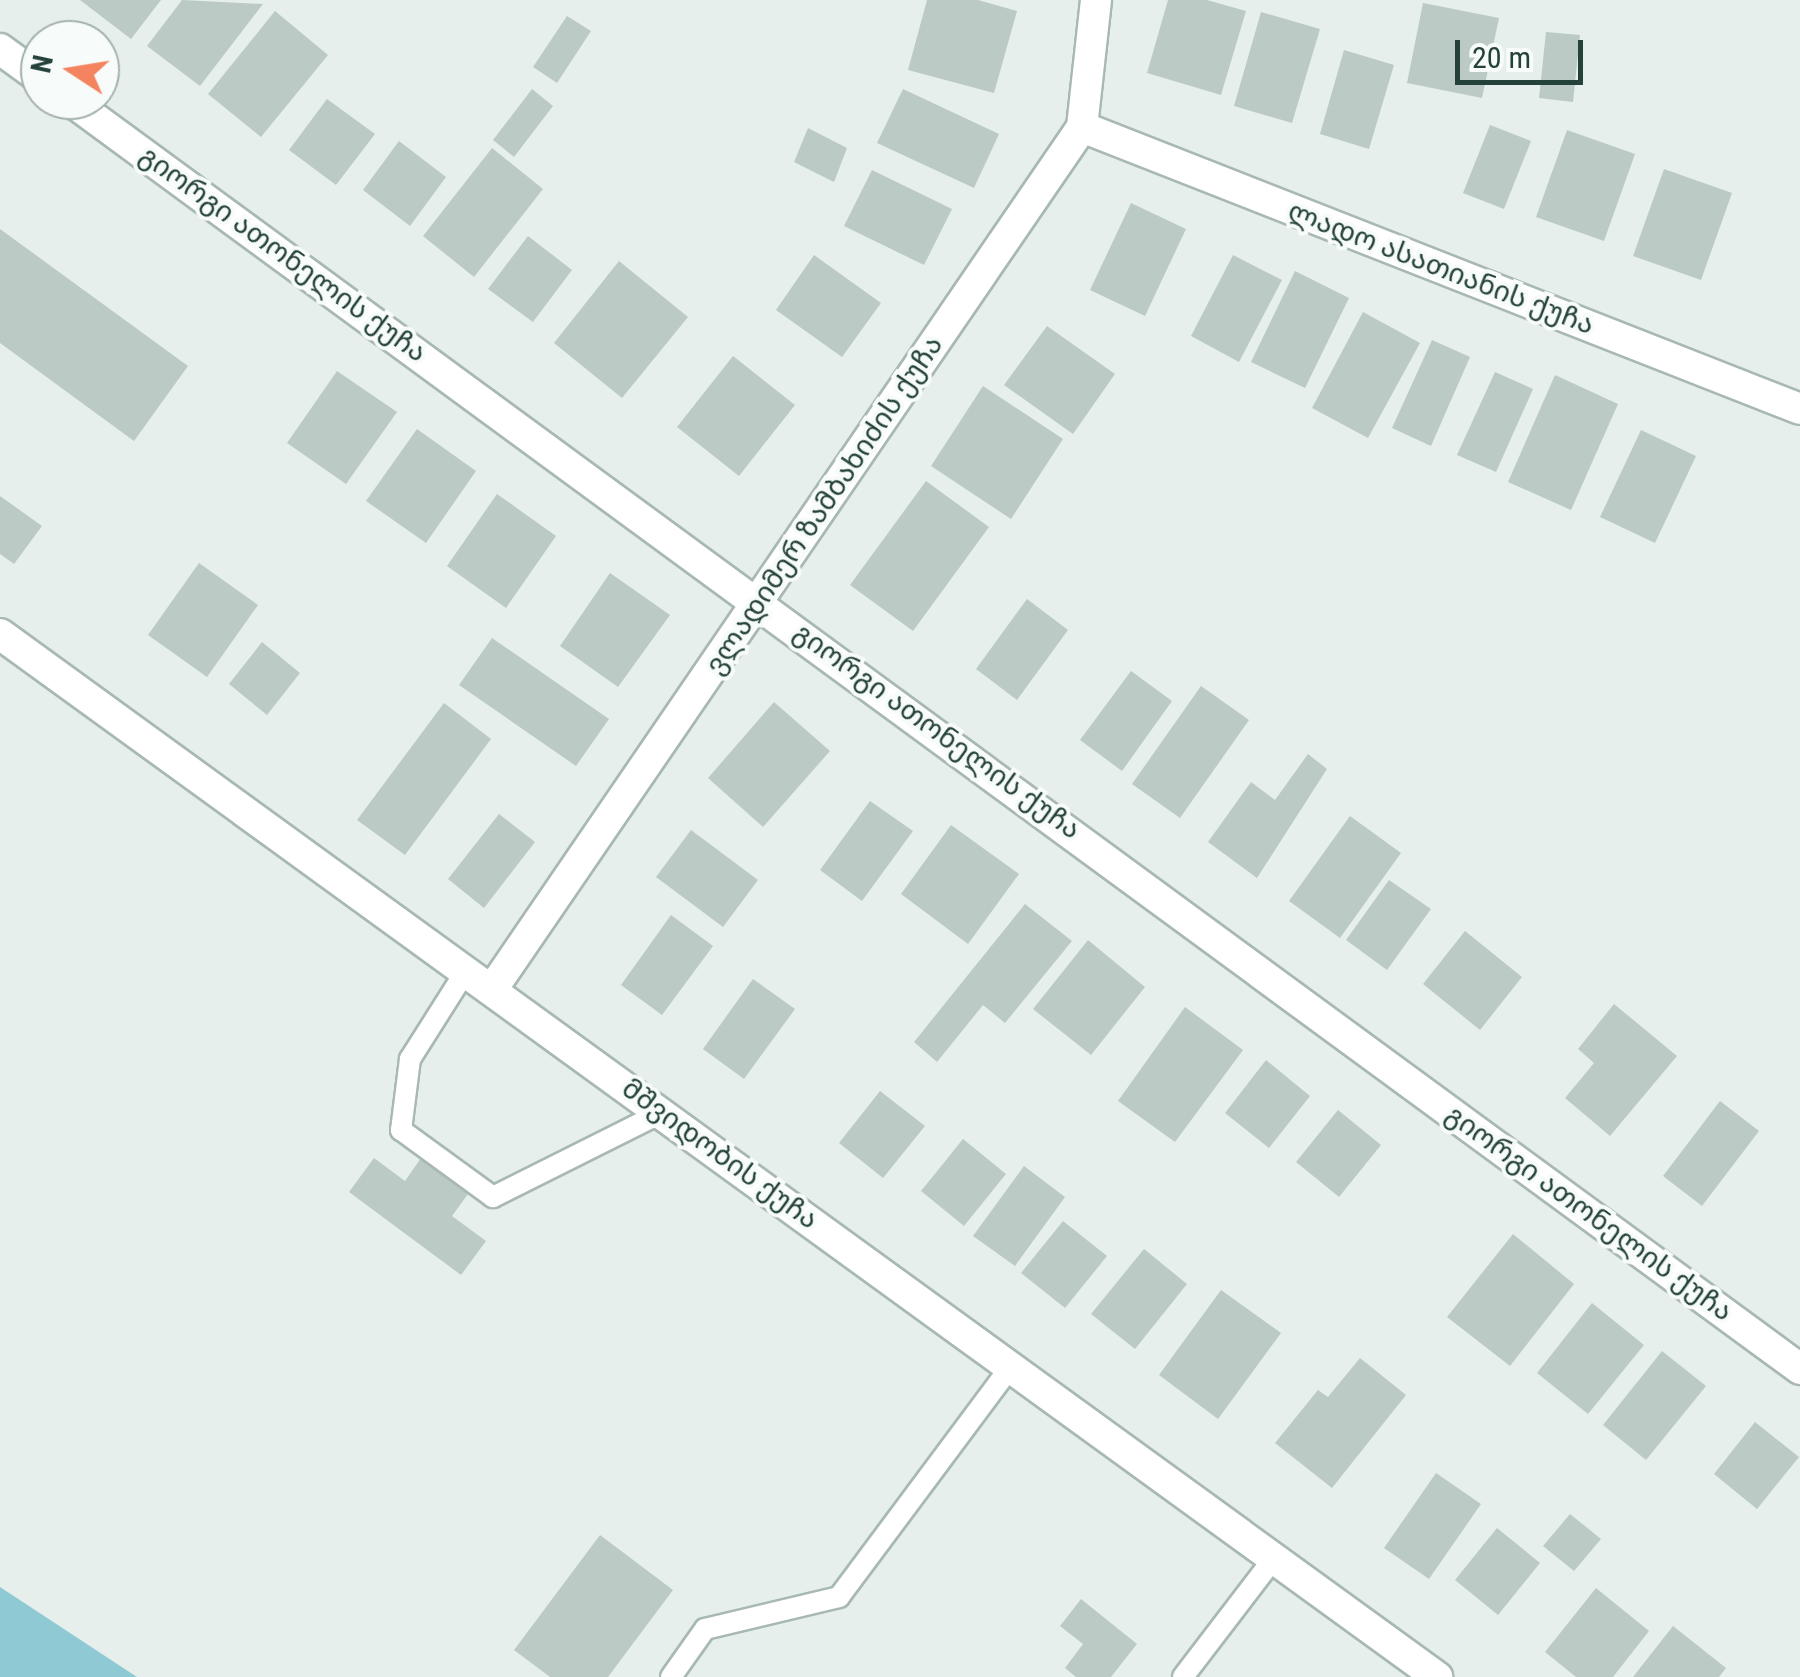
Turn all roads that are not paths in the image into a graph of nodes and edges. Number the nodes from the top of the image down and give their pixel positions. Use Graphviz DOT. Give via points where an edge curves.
graph roads {
  1 [pos="1096,0"];
  2 [pos="98,120"];
  3 [pos="1082,127"];
  4 [pos="1800,409"];
  5 [pos="760,600"];
  6 [pos="0,634"];
  7 [pos="467,969"];
  8 [pos="493,988"];
  9 [pos="662,1112"];
  10 [pos="1011,1366"];
  11 [pos="1800,1369"];
  12 [pos="1274,1558"];
  13 [pos="671,1677"];
  14 [pos="1183,1677"];
  15 [pos="1437,1677"];
  1 -- 3 [label="street, ვლადიმერ ზამბახიძის ქუჩა"];
  2 -- 5 [label="street, გიორგი ათონელის ქუჩა"];
  3 -- 4 [label="street, ლადო ასათიანის ქუჩა"];
  3 -- 5 [label="street, ვლადიმერ ზამბახიძის ქუჩა"];
  5 -- 8 [label="street, ვლადიმერ ზამბახიძის ქუჩა"];
  5 -- 11 [label="street, გიორგი ათონელის ქუჩა"];
  6 -- 7 [label="street, მშვიდობის ქუჩა"];
  7 -- 8 [label="street, მშვიდობის ქუჩა"];
  7 -- 9 [label="lane" via="410,1059 401,1130 494,1197"];
  8 -- 9 [label="street, მშვიდობის ქუჩა"];
  9 -- 10 [label="street, მშვიდობის ქუჩა"];
  10 -- 12 [label="street, მშვიდობის ქუჩა"];
  10 -- 13 [label="lane" via="839,1598 705,1629"];
  12 -- 14 [label="lane"];
  12 -- 15 [label="street, მშვიდობის ქუჩა"];
}
